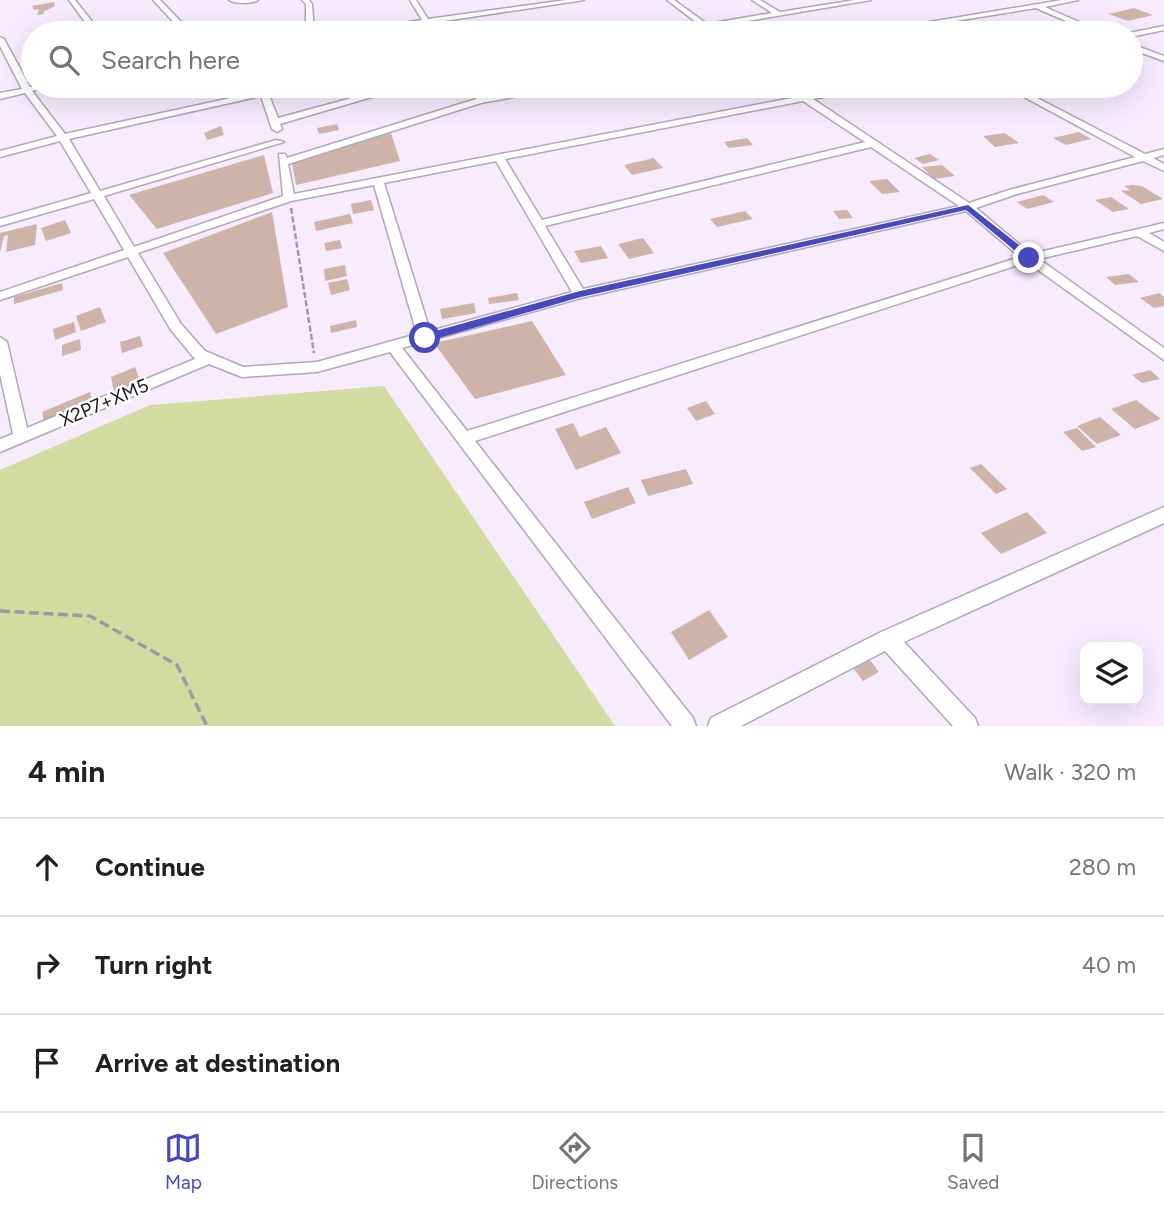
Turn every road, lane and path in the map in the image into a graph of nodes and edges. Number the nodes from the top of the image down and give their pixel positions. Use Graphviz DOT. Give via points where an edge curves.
graph roads {
  1 [pos="72,0"];
  2 [pos="156,0"];
  3 [pos="232,0"];
  4 [pos="256,0"];
  5 [pos="305,0"];
  6 [pos="413,0"];
  7 [pos="581,0"];
  8 [pos="670,0"];
  9 [pos="755,0"];
  10 [pos="868,0"];
  11 [pos="1021,0"];
  12 [pos="1075,0"];
  13 [pos="841,2"];
  14 [pos="1038,7"];
  15 [pos="778,14"];
  16 [pos="88,21"];
  17 [pos="176,21"];
  18 [pos="310,21"];
  19 [pos="427,21"];
  20 [pos="441,21"];
  21 [pos="699,21"];
  22 [pos="736,21"];
  23 [pos="946,21"];
  24 [pos="1071,21"];
  25 [pos="1164,28"];
  26 [pos="1143,32"];
  27 [pos="0,39"];
  28 [pos="1143,51"];
  29 [pos="1164,59"];
  30 [pos="21,79"];
  31 [pos="21,91"];
  32 [pos="0,96"];
  33 [pos="33,98"];
  34 [pos="245,98"];
  35 [pos="266,98"];
  36 [pos="362,98"];
  37 [pos="481,98"];
  38 [pos="498,98"];
  39 [pos="803,98"];
  40 [pos="1030,98"];
  41 [pos="480,101"];
  42 [pos="275,122"];
  43 [pos="63,137"];
  44 [pos="279,142"];
  45 [pos="870,144"];
  46 [pos="1164,152"];
  47 [pos="0,154"];
  48 [pos="499,157"];
  49 [pos="1143,157"];
  50 [pos="283,162"];
  51 [pos="1164,168"];
  52 [pos="378,180"];
  53 [pos="97,193"];
  54 [pos="289,198"];
  55 [pos="968,207"];
  56 [pos="0,222"];
  57 [pos="539,224"];
  58 [pos="1164,226"];
  59 [pos="1141,233"];
  60 [pos="1164,247"];
  61 [pos="132,251"];
  62 [pos="1029,258"];
  63 [pos="580,294"];
  64 [pos="0,296"];
  65 [pos="425,338"];
  66 [pos="0,342"];
  67 [pos="394,347"];
  68 [pos="1164,355"];
  69 [pos="208,359"];
  70 [pos="317,367"];
  71 [pos="21,437"];
  72 [pos="464,438"];
  73 [pos="0,446"];
  74 [pos="1164,515"];
  75 [pos="0,611"];
  76 [pos="888,639"];
  77 [pos="207,726"];
  78 [pos="685,726"];
  79 [pos="719,726"];
  80 [pos="967,726"];
  1 -- 16 [label="street"];
  2 -- 17 [label="street"];
  3 -- 4 [label="street"];
  5 -- 18 [label="street"];
  6 -- 19 [label="street"];
  7 -- 20 [label="street"];
  8 -- 21 [label="street"];
  9 -- 15 [label="street"];
  10 -- 13 [label="street"];
  11 -- 14 [label="street"];
  12 -- 14 [label="street"];
  13 -- 15 [label="street"];
  14 -- 23 [label="street"];
  14 -- 24 [label="street"];
  15 -- 22 [label="street"];
  25 -- 26 [label="street"];
  27 -- 30 [label="street"];
  28 -- 29 [label="street"];
  31 -- 32 [label="street"];
  33 -- 43 [label="street"];
  34 -- 43 [label="street"];
  35 -- 42 [label="street"];
  36 -- 42 [label="street"];
  37 -- 41 [label="street"];
  38 -- 41 [label="street"];
  39 -- 45 [label="street"];
  39 -- 48 [label="street"];
  40 -- 49 [label="street"];
  41 -- 50 [label="street"];
  42 -- 44 [label="street"];
  43 -- 47 [label="street"];
  43 -- 53 [label="street"];
  44 -- 50 [label="street"];
  44 -- 53 [label="street"];
  45 -- 55 [label="street"];
  45 -- 57 [label="street"];
  46 -- 49 [label="street"];
  48 -- 52 [label="street"];
  48 -- 57 [label="street"];
  49 -- 51 [label="street"];
  49 -- 55 [label="street"];
  50 -- 54 [label="street"];
  52 -- 54 [label="street"];
  52 -- 65 [label="street"];
  53 -- 56 [label="street"];
  53 -- 61 [label="street"];
  54 -- 61 [label="street"];
  54 -- 70 [label="path"];
  55 -- 62 [label="street"];
  55 -- 63 [label="street"];
  57 -- 63 [label="street"];
  58 -- 59 [label="street"];
  59 -- 60 [label="street"];
  59 -- 62 [label="street"];
  61 -- 64 [label="street"];
  61 -- 69 [label="street" via="176,327"];
  62 -- 68 [label="street"];
  62 -- 72 [label="street"];
  63 -- 65 [label="street"];
  65 -- 67 [label="street"];
  66 -- 71 [label="street"];
  67 -- 70 [label="street"];
  67 -- 72 [label="street"];
  69 -- 70 [label="street" via="242,372"];
  69 -- 71 [label="street, X2P7+XM5"];
  71 -- 73 [label="street, X2P7+XM5"];
  72 -- 78 [label="street"];
  74 -- 76 [label="street"];
  75 -- 77 [label="path" via="90,616 177,665"];
  76 -- 79 [label="street"];
  76 -- 80 [label="street"];
}
